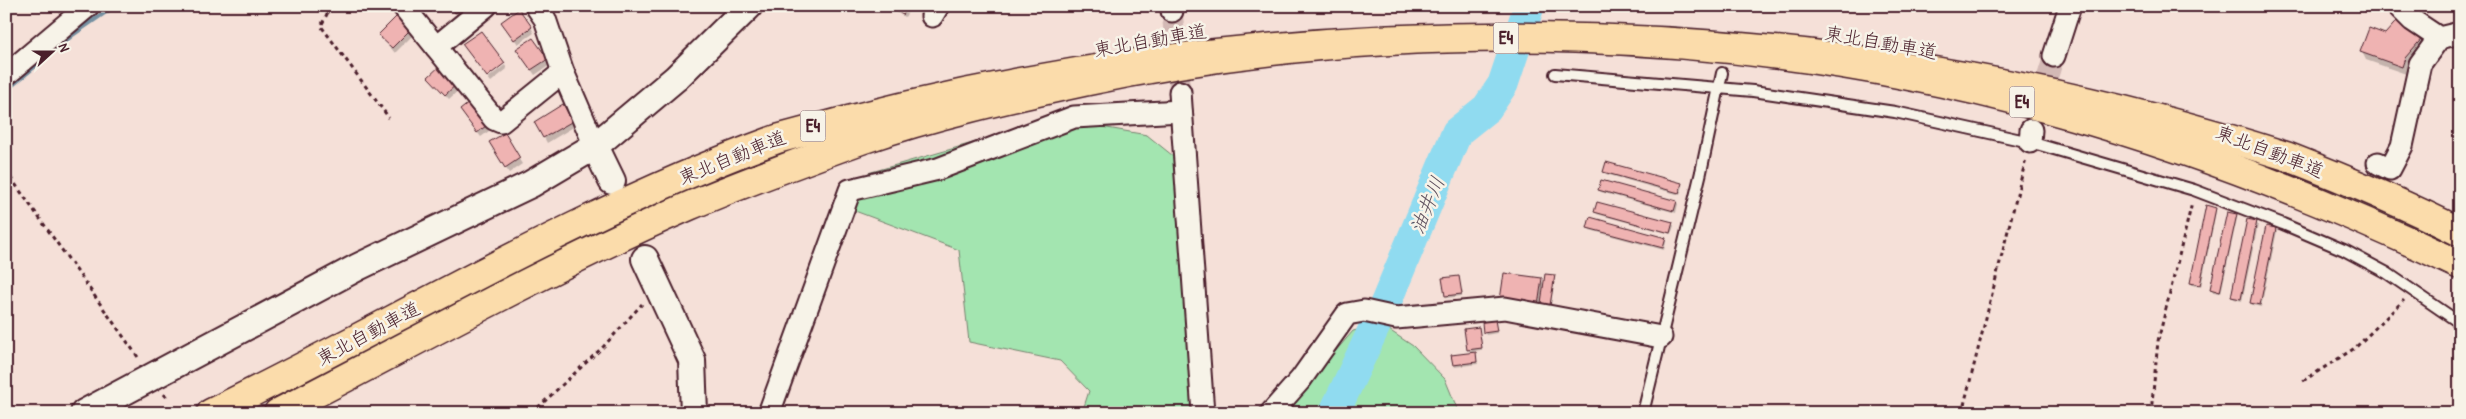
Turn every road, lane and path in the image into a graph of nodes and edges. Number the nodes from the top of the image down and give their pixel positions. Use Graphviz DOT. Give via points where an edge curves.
graph roads {
  1 [pos="88,6"];
  2 [pos="332,6"];
  3 [pos="404,6"];
  4 [pos="486,6"];
  5 [pos="536,6"];
  6 [pos="749,6"];
  7 [pos="2070,6"];
  8 [pos="2398,6"];
  9 [pos="1190,32"];
  10 [pos="2460,33"];
  11 [pos="1850,35"];
  12 [pos="2439,38"];
  13 [pos="436,47"];
  14 [pos="2054,56"];
  15 [pos="563,72"];
  16 [pos="1722,73"];
  17 [pos="1554,74"];
  18 [pos="6,75"];
  19 [pos="1720,87"];
  20 [pos="389,118"];
  21 [pos="2031,136"];
  22 [pos="595,146"];
  23 [pos="2378,163"];
  24 [pos="6,171"];
  25 [pos="612,181"];
  26 [pos="2194,190"];
  27 [pos="2460,232"];
  28 [pos="645,259"];
  29 [pos="2460,265"];
  30 [pos="659,285"];
  31 [pos="2414,290"];
  32 [pos="2460,323"];
  33 [pos="1661,337"];
  34 [pos="152,377"];
  35 [pos="2303,381"];
  36 [pos="169,400"];
  37 [pos="84,413"];
  38 [pos="210,413"];
  39 [pos="278,413"];
  40 [pos="532,413"];
  41 [pos="694,413"];
  42 [pos="769,413"];
  43 [pos="1203,413"];
  44 [pos="1271,413"];
  45 [pos="1643,413"];
  46 [pos="1962,413"];
  47 [pos="2151,413"];
  1 -- 18 [label="street"];
  2 -- 20 [label="path" via="321,26"];
  3 -- 13 [label="street"];
  4 -- 13 [label="street"];
  5 -- 15 [label="street" via="545,19"];
  6 -- 22 [label="street" via="676,78"];
  7 -- 14 [label="street"];
  8 -- 12 [label="street" via="2418,25"];
  9 -- 38 [label="highway, 東北自動車道 / E4" via="1034,62 952,83 774,140 609,210"];
  10 -- 12 [label="street"];
  11 -- 27 [label="highway, 東北自動車道 / E4" via="2058,80 2159,110 2247,140 2352,182"];
  12 -- 23 [label="street" via="2420,64 2402,146 2390,169"];
  13 -- 15 [label="street" via="494,119 501,122"];
  15 -- 22 [label="street"];
  16 -- 19 [label="lane"];
  17 -- 19 [label="lane"];
  19 -- 21 [label="lane" via="1895,112"];
  19 -- 33 [label="lane"];
  21 -- 26 [label="lane"];
  21 -- 46 [label="path"];
  22 -- 25 [label="street"];
  22 -- 34 [label="street" via="531,184 358,267"];
  24 -- 34 [label="path"];
  26 -- 31 [label="lane" via="2344,250"];
  26 -- 47 [label="path" via="2158,341"];
  28 -- 30 [label="street"];
  29 -- 39 [label="highway, 東北自動車道 / E4" via="2346,213 2151,139 2058,111 1952,86 1759,52 1655,43 1559,38 1453,38 1352,43 1140,71 1040,91 867,138 691,205 622,237"];
  30 -- 40 [label="path" via="604,346"];
  30 -- 41 [label="street" via="692,360"];
  31 -- 32 [label="lane"];
  31 -- 35 [label="path" via="2355,348"];
  33 -- 44 [label="street" via="1505,308 1396,318 1364,312 1346,314 1301,379"];
  33 -- 45 [label="lane"];
  34 -- 36 [label="path"];
  34 -- 37 [label="street"];
  42 -- 43 [label="street" via="850,190 938,169 1074,117 1181,101"];
}
